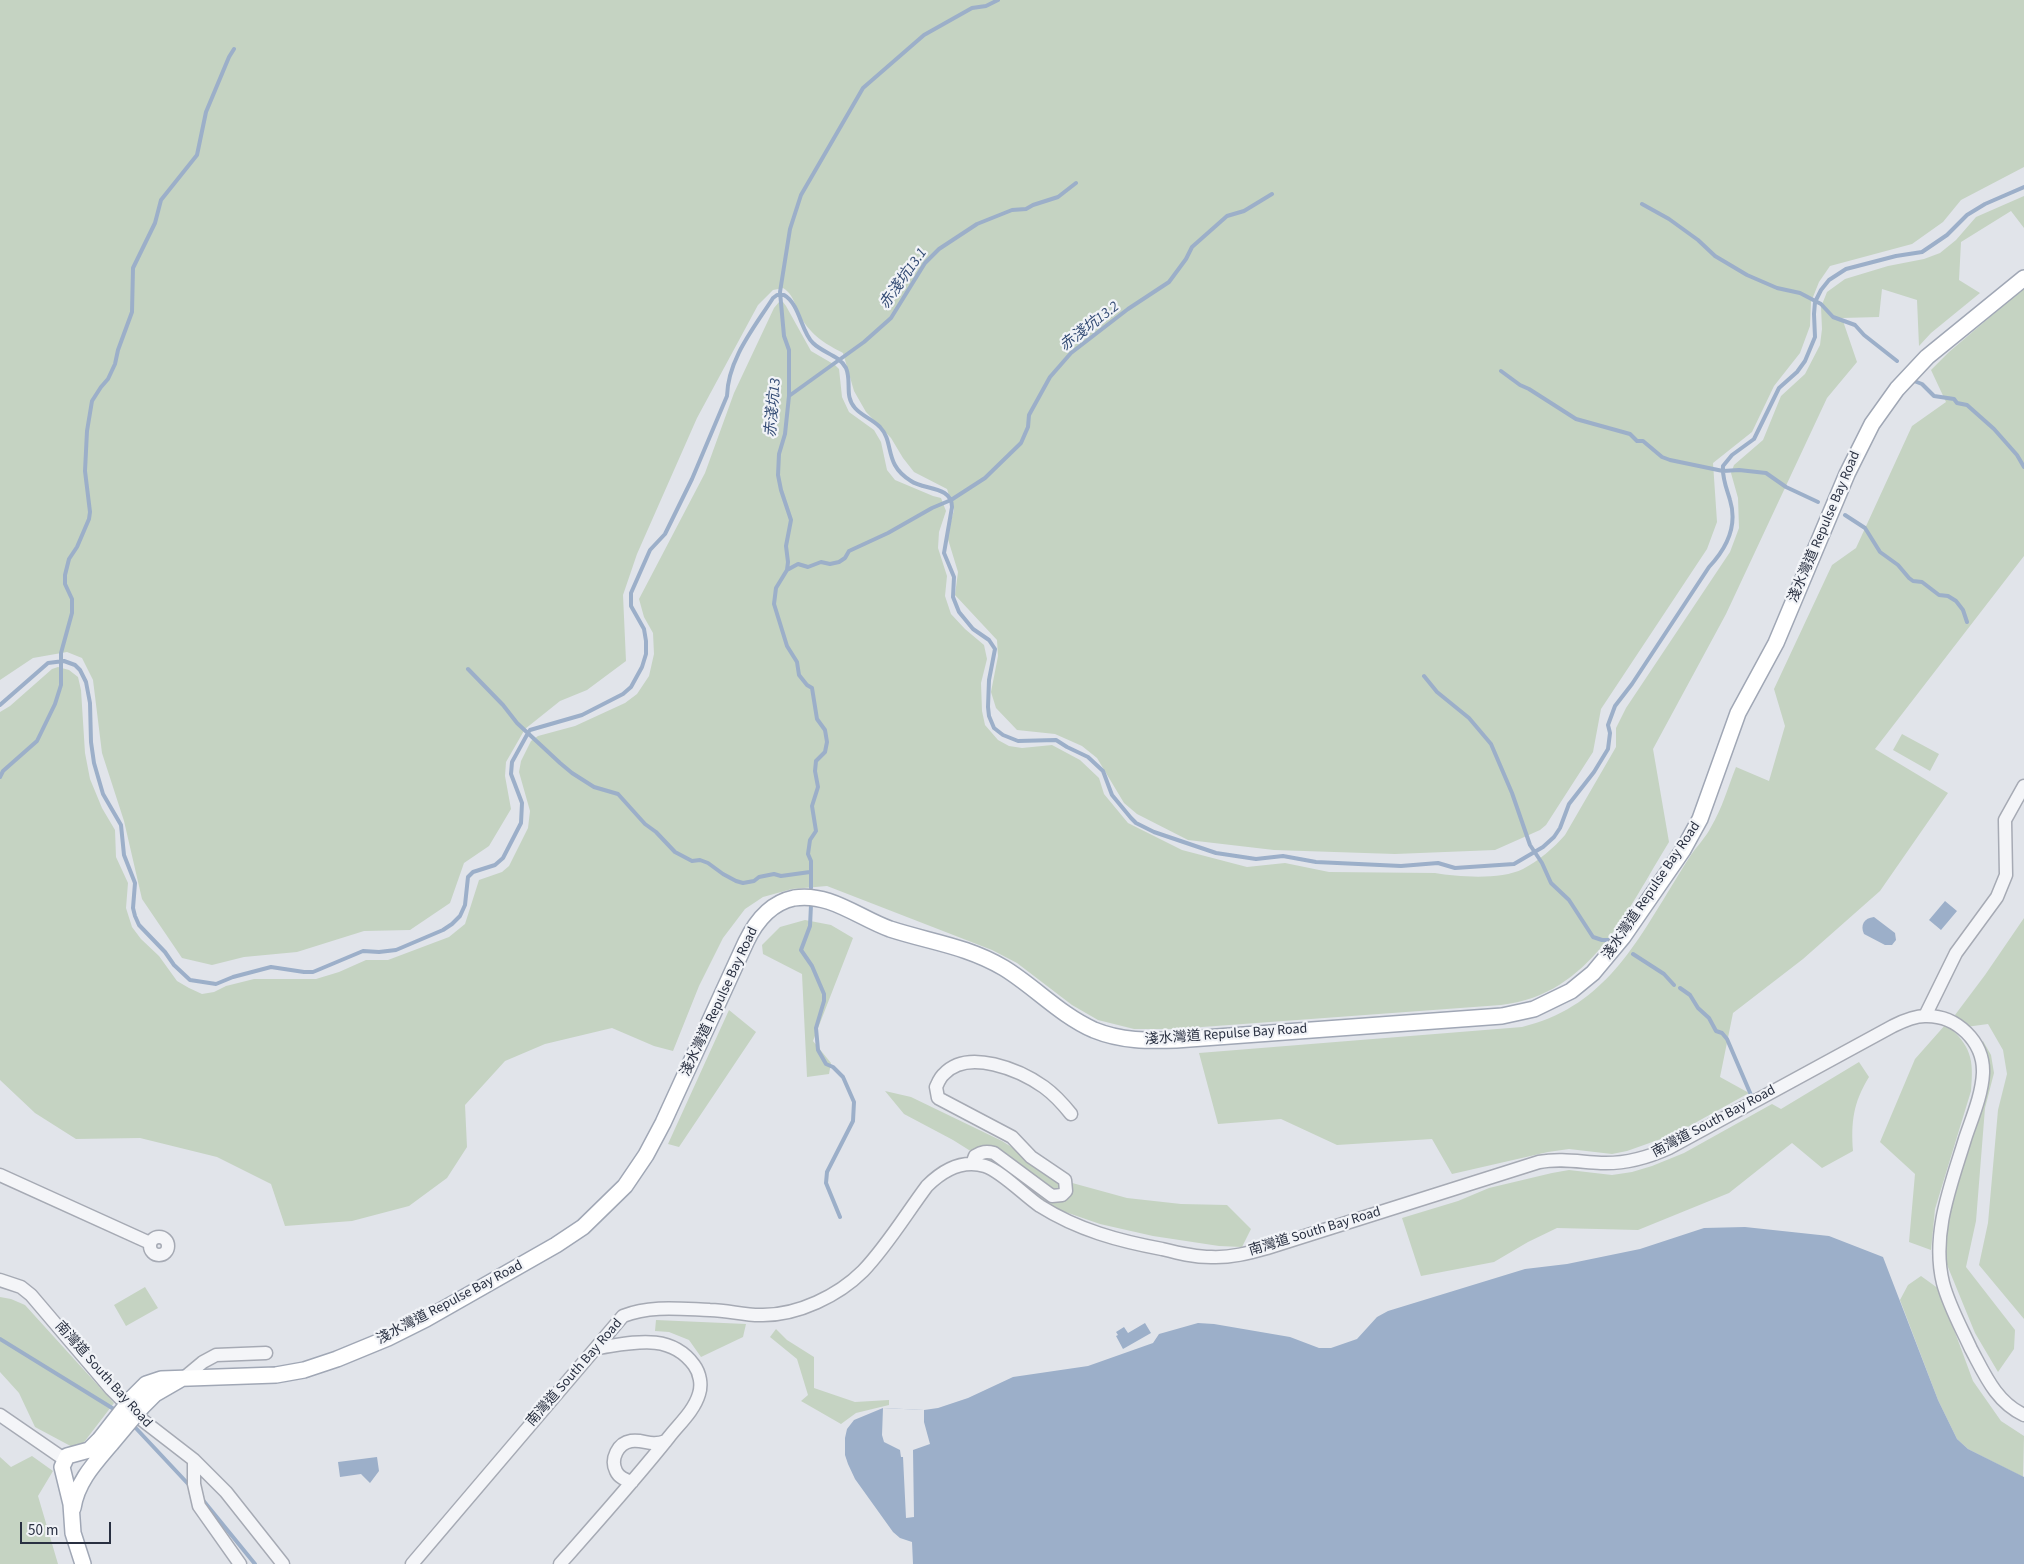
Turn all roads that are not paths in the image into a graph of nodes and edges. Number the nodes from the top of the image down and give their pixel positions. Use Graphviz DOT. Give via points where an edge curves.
graph roads {
  1 [pos="2024,278"];
  2 [pos="2024,786"];
  3 [pos="1925,1016"];
  4 [pos="1072,1114"];
  5 [pos="972,1164"];
  6 [pos="0,1175"];
  7 [pos="150,1243"];
  8 [pos="0,1280"];
  9 [pos="597,1348"];
  10 [pos="266,1352"];
  11 [pos="185,1377"];
  12 [pos="0,1415"];
  13 [pos="2024,1416"];
  14 [pos="105,1441"];
  15 [pos="666,1441"];
  16 [pos="67,1461"];
  17 [pos="193,1466"];
  18 [pos="86,1475"];
  19 [pos="632,1482"];
  20 [pos="72,1517"];
  21 [pos="83,1564"];
  22 [pos="240,1564"];
  23 [pos="284,1564"];
  24 [pos="412,1564"];
  25 [pos="560,1564"];
  1 -- 11 [label="main road, 淺水灣道 Repulse Bay Road" via="1927,357 1897,389 1877,417 1847,474 1776,642 1738,713 1707,804 1694,831 1615,948 1593,973 1571,991 1534,1009 1502,1016 1132,1040 1087,1026 1011,972 972,952 885,927 828,901 813,897 792,899 770,909 756,923 648,1150 625,1186 583,1227 426,1319 348,1355 281,1374"];
  2 -- 3 [label="street" via="2005,820 2006,875 1997,897 1956,954"];
  3 -- 5 [label="street, 南灣道 South Bay Road" via="1893,1026 1669,1148 1644,1158 1615,1163 1564,1159 1539,1162 1239,1255 1196,1256 1094,1232 1041,1206 995,1170"];
  3 -- 13 [label="street, 南灣道 South Bay Road" via="1946,1019 1961,1027 1975,1044 1982,1064 1979,1094 1942,1220 1939,1250 1943,1283 1954,1315 1989,1382 2004,1402"];
  4 -- 5 [label="street" via="1054,1095 1022,1074 985,1063 957,1065 944,1074 936,1087 938,1098 1012,1137 1031,1157 1065,1180 1066,1190 1062,1195 1052,1196 994,1153 975,1156"];
  5 -- 9 [label="street, 南灣道 South Bay Road" via="955,1166 939,1174 862,1272 821,1300 792,1311 762,1316 726,1310 639,1310 624,1316"];
  6 -- 7 [label="street"];
  8 -- 17 [label="street, 南灣道 South Bay Road" via="21,1287 31,1295 111,1389"];
  9 -- 15 [label="street" via="640,1342 661,1343 677,1348 688,1357 699,1375 700,1393 695,1405"];
  9 -- 24 [label="street, 南灣道 South Bay Road"];
  10 -- 11 [label="street" via="216,1355"];
  11 -- 14 [label="main road, 淺水灣道 Repulse Bay Road, bridge" via="155,1380 142,1388 137,1402"];
  12 -- 16 [label="street"];
  14 -- 16 [label="main road, 淺水灣道 Repulse Bay Road"];
  14 -- 18 [label="main road, 淺水灣道 Repulse Bay Road"];
  15 -- 19 [label="street"];
  15 -- 19 [label="street" via="649,1444 631,1441 616,1452 616,1472 622,1479"];
  16 -- 18 [label="main road" via="86,1460"];
  16 -- 18 [label="main road" via="71,1480"];
  16 -- 20 [label="main road, 淺水灣道 Repulse Bay Road"];
  17 -- 22 [label="street" via="199,1506"];
  17 -- 23 [label="street, 南灣道 South Bay Road" via="226,1492"];
  18 -- 20 [label="main road, 淺水灣道 Repulse Bay Road" via="76,1494"];
  19 -- 25 [label="street"];
  20 -- 21 [label="main road, 淺水灣道 Repulse Bay Road" via="73,1533"];
}
